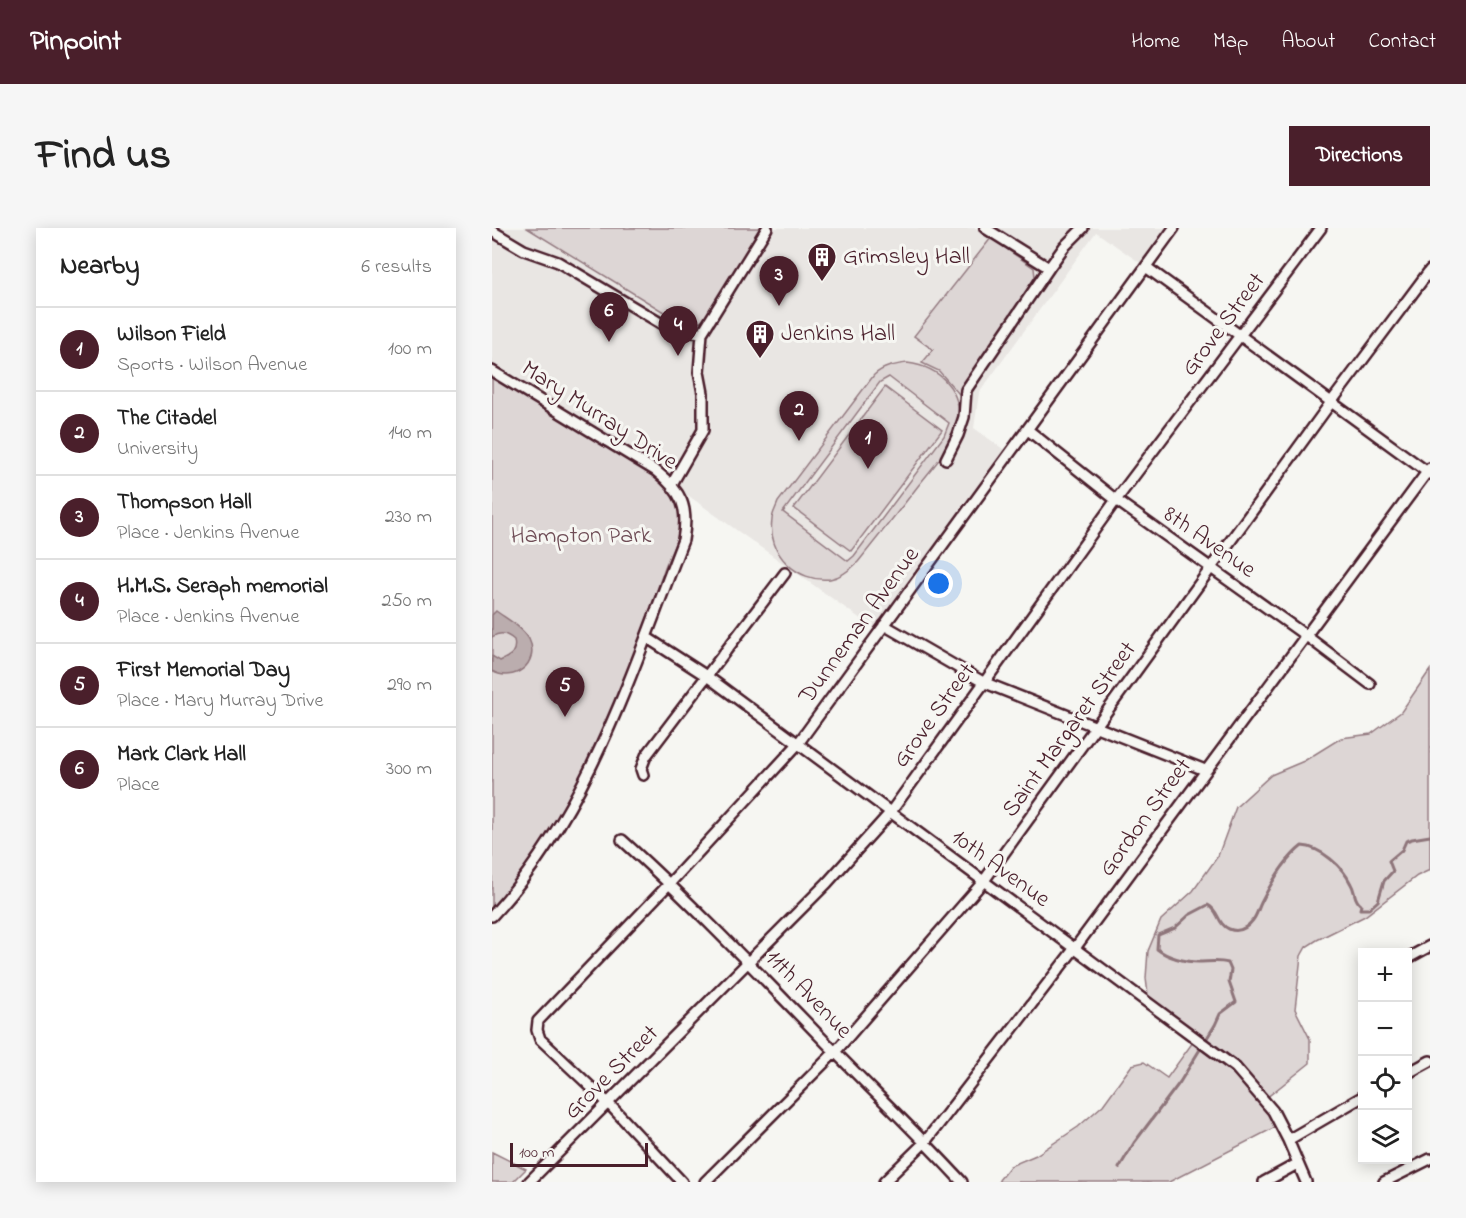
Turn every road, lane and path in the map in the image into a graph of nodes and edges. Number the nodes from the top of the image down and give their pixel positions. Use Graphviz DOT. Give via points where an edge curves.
graph roads {
  1 [pos="766,228"];
  2 [pos="985,228"];
  3 [pos="1083,228"];
  4 [pos="1174,228"];
  5 [pos="1321,228"];
  6 [pos="492,231"];
  7 [pos="1146,267"];
  8 [pos="1049,268"];
  9 [pos="1430,270"];
  10 [pos="702,333"];
  11 [pos="1241,336"];
  12 [pos="492,371"];
  13 [pos="1332,401"];
  14 [pos="1028,430"];
  15 [pos="946,459"];
  16 [pos="1429,471"];
  17 [pos="672,484"];
  18 [pos="1116,500"];
  19 [pos="1212,568"];
  20 [pos="785,573"];
  21 [pos="884,625"];
  22 [pos="1305,635"];
  23 [pos="646,637"];
  24 [pos="708,677"];
  25 [pos="983,682"];
  26 [pos="1370,684"];
  27 [pos="1096,727"];
  28 [pos="797,745"];
  29 [pos="1205,771"];
  30 [pos="643,775"];
  31 [pos="890,813"];
  32 [pos="622,840"];
  33 [pos="983,882"];
  34 [pos="670,884"];
  35 [pos="492,916"];
  36 [pos="1430,946"];
  37 [pos="1075,948"];
  38 [pos="1412,955"];
  39 [pos="749,963"];
  40 [pos="835,1052"];
  41 [pos="1430,1062"];
  42 [pos="1412,1071"];
  43 [pos="1358,1099"];
  44 [pos="609,1104"];
  45 [pos="1288,1140"];
  46 [pos="925,1142"];
  47 [pos="1429,1162"];
  48 [pos="1297,1164"];
  49 [pos="1409,1164"];
  50 [pos="1412,1164"];
  51 [pos="529,1182"];
  52 [pos="682,1182"];
  53 [pos="705,1182"];
  54 [pos="884,1182"];
  55 [pos="962,1182"];
  56 [pos="1264,1182"];
  57 [pos="1306,1182"];
  58 [pos="1384,1182"];
  1 -- 10 [label="street"];
  2 -- 8 [label="street"];
  3 -- 8 [label="street"];
  4 -- 7 [label="street, Dunneman Avenue"];
  5 -- 11 [label="street, Grove Street"];
  6 -- 10 [label="street" via="524,250 558,262 672,330"];
  7 -- 11 [label="street"];
  7 -- 14 [label="street, Dunneman Avenue"];
  8 -- 15 [label="street" via="966,390 964,417"];
  9 -- 13 [label="street, Saint Margaret Street"];
  10 -- 17 [label="street" via="699,372 703,430"];
  11 -- 13 [label="street"];
  11 -- 18 [label="street, Grove Street"];
  12 -- 17 [label="street, Mary Murray Drive"];
  13 -- 16 [label="street"];
  13 -- 19 [label="street, Saint Margaret Street"];
  14 -- 18 [label="street, 8th Avenue"];
  14 -- 21 [label="street, Dunneman Avenue"];
  16 -- 22 [label="street, Gordon Street"];
  17 -- 23 [label="street, Mary Murray Drive" via="687,520"];
  18 -- 19 [label="street, 8th Avenue"];
  18 -- 25 [label="street, Grove Street"];
  19 -- 22 [label="street, 8th Avenue"];
  19 -- 27 [label="street, Saint Margaret Street"];
  20 -- 24 [label="street"];
  21 -- 25 [label="street"];
  21 -- 28 [label="street, Dunneman Avenue"];
  22 -- 26 [label="street, 8th Avenue"];
  22 -- 29 [label="street, Gordon Street"];
  23 -- 24 [label="street, 10th Avenue"];
  23 -- 35 [label="street, Mary Murray Drive" via="616,713 555,835 518,888"];
  24 -- 28 [label="street, 10th Avenue"];
  24 -- 30 [label="street" via="646,756 641,768"];
  25 -- 27 [label="street"];
  25 -- 31 [label="street, Grove Street"];
  27 -- 29 [label="street"];
  27 -- 33 [label="street, Saint Margaret Street"];
  28 -- 31 [label="street, 10th Avenue"];
  28 -- 34 [label="street, Dunneman Avenue"];
  29 -- 37 [label="street, Gordon Street"];
  31 -- 33 [label="street, 10th Avenue"];
  31 -- 39 [label="street, Grove Street"];
  32 -- 34 [label="street, 11th Avenue"];
  33 -- 37 [label="street, 10th Avenue"];
  33 -- 40 [label="street, Saint Margaret Street"];
  34 -- 39 [label="street, 11th Avenue"];
  34 -- 44 [label="street, Dunneman Avenue" via="540,1017 540,1039"];
  36 -- 38 [label="street"];
  37 -- 45 [label="street, 10th Avenue" via="1236,1068 1274,1111"];
  37 -- 46 [label="street, Gordon Street"];
  39 -- 40 [label="street, 11th Avenue"];
  39 -- 44 [label="street, Grove Street"];
  40 -- 46 [label="street, 11th Avenue"];
  40 -- 53 [label="street, Saint Margaret Street"];
  41 -- 42 [label="street"];
  43 -- 45 [label="street"];
  44 -- 51 [label="street, Grove Street"];
  44 -- 52 [label="street"];
  45 -- 48 [label="street, 10th Avenue"];
  46 -- 54 [label="street, Gordon Street"];
  46 -- 55 [label="street, 11th Avenue"];
  47 -- 50 [label="street"];
  48 -- 56 [label="street"];
  48 -- 57 [label="street, 10th Avenue"];
  49 -- 58 [label="street"];
}
